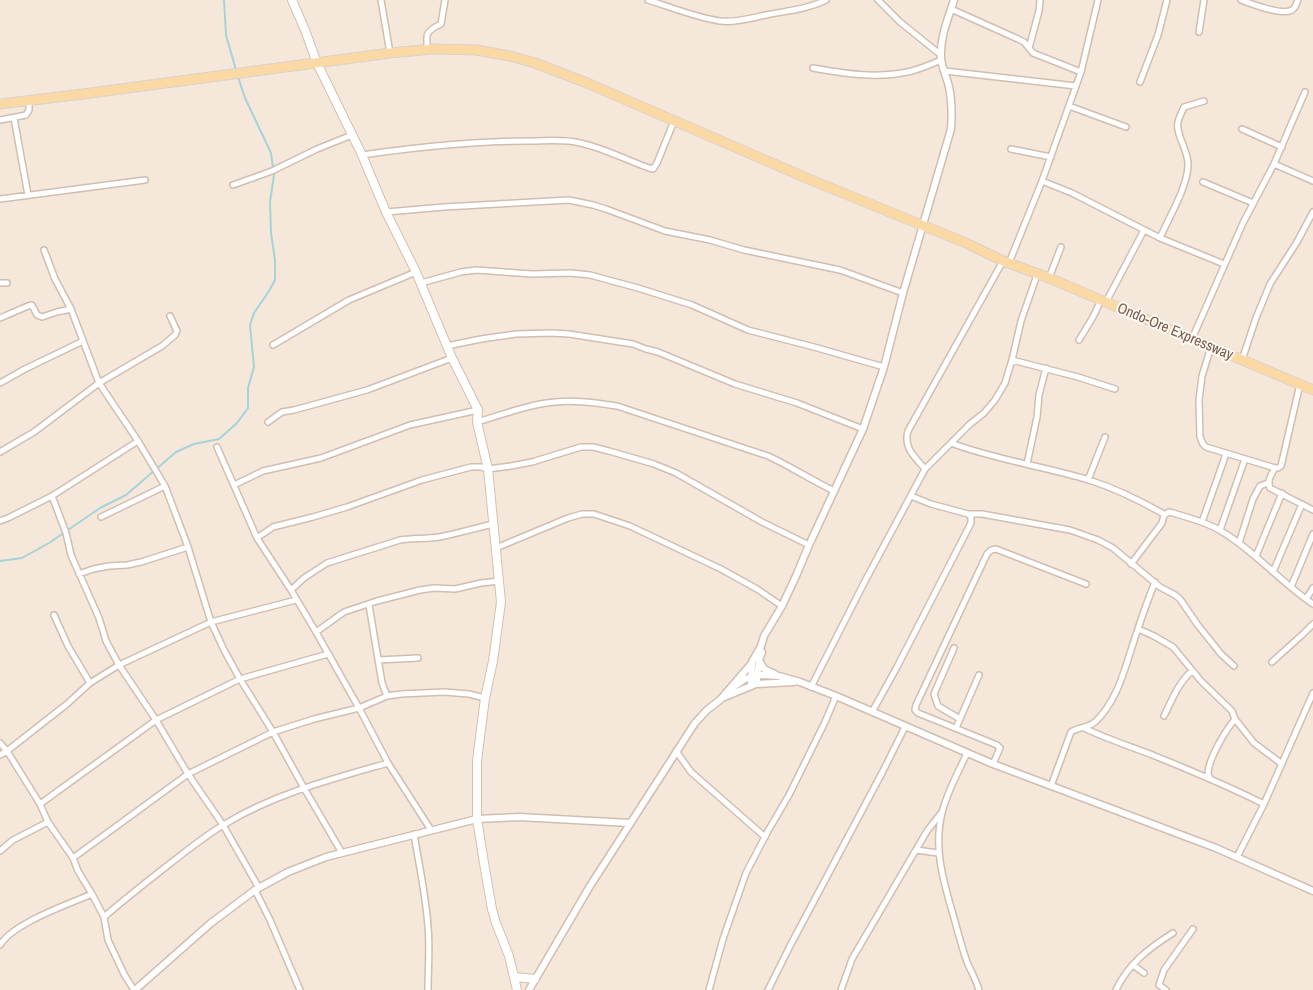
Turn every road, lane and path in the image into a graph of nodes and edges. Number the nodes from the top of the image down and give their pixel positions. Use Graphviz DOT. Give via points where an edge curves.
graph roads {
  1 [pos="292,0"];
  2 [pos="381,0"];
  3 [pos="445,0"];
  4 [pos="648,0"];
  5 [pos="826,0"];
  6 [pos="878,0"];
  7 [pos="954,0"];
  8 [pos="1040,0"];
  9 [pos="1098,0"];
  10 [pos="1167,0"];
  11 [pos="1204,0"];
  12 [pos="1242,0"];
  13 [pos="1298,0"];
  14 [pos="951,9"];
  15 [pos="1199,32"];
  16 [pos="1029,48"];
  17 [pos="428,50"];
  18 [pos="390,53"];
  19 [pos="941,58"];
  20 [pos="317,63"];
  21 [pos="813,68"];
  22 [pos="945,71"];
  23 [pos="1081,72"];
  24 [pos="1140,82"];
  25 [pos="1076,86"];
  26 [pos="1305,92"];
  27 [pos="29,101"];
  28 [pos="1204,101"];
  29 [pos="0,104"];
  30 [pos="1069,106"];
  31 [pos="14,118"];
  32 [pos="0,120"];
  33 [pos="674,121"];
  34 [pos="1126,127"];
  35 [pos="1242,129"];
  36 [pos="352,135"];
  37 [pos="1282,146"];
  38 [pos="1010,149"];
  39 [pos="362,155"];
  40 [pos="1050,157"];
  41 [pos="1274,164"];
  42 [pos="145,180"];
  43 [pos="1042,181"];
  44 [pos="1313,181"];
  45 [pos="1203,182"];
  46 [pos="233,185"];
  47 [pos="28,194"];
  48 [pos="0,199"];
  49 [pos="1253,203"];
  50 [pos="386,212"];
  51 [pos="1313,212"];
  52 [pos="922,225"];
  53 [pos="1144,230"];
  54 [pos="1160,238"];
  55 [pos="1061,247"];
  56 [pos="44,250"];
  57 [pos="1006,262"];
  58 [pos="1224,264"];
  59 [pos="416,272"];
  60 [pos="1038,275"];
  61 [pos="1048,278"];
  62 [pos="0,283"];
  63 [pos="7,283"];
  64 [pos="420,283"];
  65 [pos="903,293"];
  66 [pos="1103,301"];
  67 [pos="71,309"];
  68 [pos="170,316"];
  69 [pos="0,318"];
  70 [pos="1192,339"];
  71 [pos="1079,340"];
  72 [pos="83,341"];
  73 [pos="273,345"];
  74 [pos="447,346"];
  75 [pos="1211,347"];
  76 [pos="452,358"];
  77 [pos="1012,360"];
  78 [pos="1242,360"];
  79 [pos="884,367"];
  80 [pos="1046,368"];
  81 [pos="0,383"];
  82 [pos="98,383"];
  83 [pos="1300,384"];
  84 [pos="1313,389"];
  85 [pos="1115,390"];
  86 [pos="478,410"];
  87 [pos="268,422"];
  88 [pos="477,422"];
  89 [pos="863,429"];
  90 [pos="1105,437"];
  91 [pos="138,441"];
  92 [pos="952,443"];
  93 [pos="217,448"];
  94 [pos="0,452"];
  95 [pos="1226,454"];
  96 [pos="1246,459"];
  97 [pos="1027,464"];
  98 [pos="1275,468"];
  99 [pos="488,469"];
  100 [pos="925,469"];
  101 [pos="1088,480"];
  102 [pos="1268,483"];
  103 [pos="234,485"];
  104 [pos="166,486"];
  105 [pos="834,491"];
  106 [pos="1282,493"];
  107 [pos="52,496"];
  108 [pos="911,496"];
  109 [pos="1302,504"];
  110 [pos="1313,510"];
  111 [pos="968,514"];
  112 [pos="1164,515"];
  113 [pos="101,517"];
  114 [pos="0,521"];
  115 [pos="1202,522"];
  116 [pos="493,524"];
  117 [pos="1220,530"];
  118 [pos="1313,534"];
  119 [pos="257,538"];
  120 [pos="1239,543"];
  121 [pos="809,545"];
  122 [pos="188,547"];
  123 [pos="496,548"];
  124 [pos="1256,556"];
  125 [pos="1131,564"];
  126 [pos="1273,572"];
  127 [pos="79,574"];
  128 [pos="499,581"];
  129 [pos="1155,582"];
  130 [pos="1086,584"];
  131 [pos="1291,587"];
  132 [pos="1313,588"];
  133 [pos="290,590"];
  134 [pos="1306,599"];
  135 [pos="296,600"];
  136 [pos="1313,604"];
  137 [pos="369,605"];
  138 [pos="782,606"];
  139 [pos="54,615"];
  140 [pos="211,622"];
  141 [pos="1313,624"];
  142 [pos="1138,629"];
  143 [pos="316,632"];
  144 [pos="954,648"];
  145 [pos="328,654"];
  146 [pos="418,658"];
  147 [pos="378,660"];
  148 [pos="756,661"];
  149 [pos="1272,662"];
  150 [pos="119,665"];
  151 [pos="1234,666"];
  152 [pos="1192,671"];
  153 [pos="979,674"];
  154 [pos="754,676"];
  155 [pos="779,676"];
  156 [pos="240,679"];
  157 [pos="800,682"];
  158 [pos="90,683"];
  159 [pos="754,684"];
  160 [pos="811,687"];
  161 [pos="729,690"];
  162 [pos="1313,693"];
  163 [pos="387,696"];
  164 [pos="836,696"];
  165 [pos="486,698"];
  166 [pos="720,700"];
  167 [pos="359,708"];
  168 [pos="872,712"];
  169 [pos="1164,716"];
  170 [pos="960,719"];
  171 [pos="1235,719"];
  172 [pos="156,720"];
  173 [pos="905,727"];
  174 [pos="956,728"];
  175 [pos="1084,728"];
  176 [pos="273,732"];
  177 [pos="0,743"];
  178 [pos="7,751"];
  179 [pos="676,751"];
  180 [pos="967,753"];
  181 [pos="0,755"];
  182 [pos="388,763"];
  183 [pos="993,764"];
  184 [pos="1282,764"];
  185 [pos="188,774"];
  186 [pos="1211,779"];
  187 [pos="1051,786"];
  188 [pos="304,788"];
  189 [pos="40,804"];
  190 [pos="1264,804"];
  191 [pos="942,812"];
  192 [pos="477,819"];
  193 [pos="48,822"];
  194 [pos="630,823"];
  195 [pos="223,825"];
  196 [pos="431,830"];
  197 [pos="414,834"];
  198 [pos="765,837"];
  199 [pos="916,850"];
  200 [pos="0,851"];
  201 [pos="938,852"];
  202 [pos="342,853"];
  203 [pos="1237,857"];
  204 [pos="73,858"];
  205 [pos="257,889"];
  206 [pos="1313,891"];
  207 [pos="92,894"];
  208 [pos="104,917"];
  209 [pos="1193,929"];
  210 [pos="1173,933"];
  211 [pos="0,945"];
  212 [pos="1133,964"];
  213 [pos="1144,973"];
  214 [pos="515,977"];
  215 [pos="535,979"];
  216 [pos="135,990"];
  217 [pos="300,990"];
  218 [pos="428,990"];
  219 [pos="517,990"];
  220 [pos="529,990"];
  221 [pos="709,990"];
  222 [pos="768,990"];
  223 [pos="841,990"];
  224 [pos="979,990"];
  225 [pos="1116,990"];
  226 [pos="1166,990"];
  1 -- 20 [label="main road"];
  2 -- 18 [label="street"];
  3 -- 17 [label="street" via="441,24 430,28 426,35"];
  4 -- 5 [label="street" via="720,21 733,21 804,8"];
  6 -- 19 [label="street"];
  7 -- 14 [label="street"];
  8 -- 16 [label="street"];
  9 -- 23 [label="street"];
  10 -- 24 [label="street" via="1158,36"];
  11 -- 15 [label="street"];
  12 -- 13 [label="street" via="1279,11 1293,9"];
  14 -- 16 [label="street" via="1024,42"];
  14 -- 19 [label="street"];
  16 -- 23 [label="street" via="1033,53"];
  17 -- 18 [label="main road, Ondo-Ore Expressway"];
  17 -- 33 [label="main road, Ondo-Ore Expressway" via="476,50 535,63"];
  18 -- 20 [label="main road, Ondo-Ore Expressway"];
  19 -- 21 [label="street" via="913,71 874,76"];
  19 -- 22 [label="street"];
  20 -- 27 [label="main road, Ondo-Ore Expressway"];
  20 -- 36 [label="main road"];
  22 -- 25 [label="street"];
  22 -- 52 [label="street" via="952,108 951,129"];
  23 -- 25 [label="street"];
  25 -- 30 [label="street"];
  26 -- 37 [label="street"];
  27 -- 29 [label="main road, Ondo-Ore Expressway"];
  27 -- 31 [label="street" via="26,115"];
  28 -- 54 [label="street" via="1184,108 1178,122 1188,155 1188,167 1180,195"];
  30 -- 34 [label="street"];
  30 -- 40 [label="street"];
  31 -- 32 [label="street"];
  31 -- 47 [label="street"];
  33 -- 39 [label="street" via="653,169 592,146 569,141 512,141"];
  33 -- 52 [label="main road, Ondo-Ore Expressway"];
  35 -- 37 [label="street"];
  36 -- 39 [label="main road"];
  36 -- 46 [label="street"];
  37 -- 41 [label="street"];
  38 -- 40 [label="street"];
  39 -- 50 [label="main road"];
  40 -- 43 [label="street"];
  41 -- 44 [label="street"];
  41 -- 49 [label="street"];
  42 -- 47 [label="street"];
  43 -- 53 [label="street"];
  43 -- 57 [label="street"];
  45 -- 49 [label="street"];
  47 -- 48 [label="street"];
  49 -- 58 [label="street"];
  50 -- 59 [label="main road"];
  50 -- 65 [label="street" via="569,200 606,209 665,231 840,270"];
  51 -- 78 [label="street" via="1270,284"];
  52 -- 57 [label="main road, Ondo-Ore Expressway"];
  52 -- 65 [label="street"];
  53 -- 54 [label="street"];
  53 -- 66 [label="street"];
  54 -- 58 [label="street"];
  55 -- 61 [label="street"];
  56 -- 67 [label="street"];
  57 -- 60 [label="main road, Ondo-Ore Expressway"];
  57 -- 100 [label="street" via="908,431 909,450"];
  58 -- 70 [label="street"];
  59 -- 64 [label="main road"];
  59 -- 73 [label="street" via="349,300"];
  60 -- 61 [label="main road, Ondo-Ore Expressway"];
  60 -- 77 [label="street" via="1021,321"];
  61 -- 66 [label="main road, Ondo-Ore Expressway"];
  62 -- 63 [label="street"];
  64 -- 74 [label="main road"];
  64 -- 79 [label="street" via="476,270 590,275 692,306 748,330"];
  65 -- 79 [label="street"];
  66 -- 70 [label="main road, Ondo-Ore Expressway"];
  66 -- 71 [label="street"];
  67 -- 69 [label="street" via="42,317 37,315 32,305"];
  67 -- 72 [label="street"];
  68 -- 82 [label="street" via="175,335"];
  70 -- 75 [label="main road, Ondo-Ore Expressway"];
  72 -- 81 [label="street"];
  72 -- 82 [label="street"];
  74 -- 76 [label="main road"];
  74 -- 89 [label="street" via="516,334 551,333 633,344"];
  75 -- 78 [label="main road, Ondo-Ore Expressway"];
  75 -- 95 [label="street" via="1199,400 1200,437 1206,447"];
  76 -- 86 [label="main road"];
  76 -- 87 [label="street" via="367,390 282,412"];
  77 -- 80 [label="street"];
  77 -- 92 [label="street" via="1005,383 995,400"];
  78 -- 83 [label="main road, Ondo-Ore Expressway"];
  79 -- 89 [label="street"];
  80 -- 85 [label="street"];
  80 -- 97 [label="street"];
  82 -- 91 [label="street"];
  82 -- 94 [label="street" via="34,432"];
  83 -- 84 [label="main road, Ondo-Ore Expressway"];
  83 -- 98 [label="street" via="1281,466"];
  86 -- 88 [label="main road"];
  86 -- 103 [label="street" via="410,425 331,454 263,471"];
  88 -- 99 [label="main road"];
  88 -- 105 [label="street" via="554,402 617,406 768,456"];
  89 -- 105 [label="street"];
  90 -- 101 [label="street"];
  91 -- 104 [label="street"];
  91 -- 107 [label="street"];
  92 -- 97 [label="street"];
  92 -- 100 [label="street"];
  93 -- 103 [label="street"];
  95 -- 96 [label="street"];
  95 -- 115 [label="street"];
  96 -- 98 [label="street"];
  96 -- 117 [label="street"];
  97 -- 101 [label="street"];
  98 -- 102 [label="street"];
  99 -- 116 [label="main road"];
  99 -- 119 [label="street" via="471,467 422,480 348,507 273,527"];
  99 -- 121 [label="street" via="532,462 580,447 609,450 676,472"];
  100 -- 108 [label="street"];
  101 -- 112 [label="street"];
  102 -- 106 [label="street" via="1270,488"];
  102 -- 120 [label="street" via="1260,486 1253,499"];
  103 -- 119 [label="street"];
  104 -- 113 [label="street"];
  104 -- 122 [label="street"];
  105 -- 121 [label="street"];
  106 -- 109 [label="street"];
  106 -- 124 [label="street"];
  107 -- 114 [label="street"];
  107 -- 127 [label="street"];
  108 -- 111 [label="street"];
  108 -- 160 [label="street"];
  109 -- 110 [label="street"];
  109 -- 126 [label="street"];
  111 -- 125 [label="street" via="1070,530 1113,548"];
  111 -- 168 [label="street" via="970,523"];
  112 -- 115 [label="street" via="1169,512"];
  112 -- 125 [label="street" via="1162,523"];
  115 -- 117 [label="street"];
  116 -- 123 [label="main road"];
  116 -- 133 [label="street" via="439,537 400,540 337,559 315,570"];
  117 -- 120 [label="street"];
  118 -- 131 [label="street"];
  119 -- 133 [label="street"];
  120 -- 124 [label="street"];
  121 -- 138 [label="street"];
  122 -- 127 [label="street" via="152,559"];
  122 -- 140 [label="street"];
  123 -- 128 [label="main road"];
  123 -- 138 [label="street" via="568,518 594,514 630,526 705,562 757,588"];
  124 -- 126 [label="street"];
  125 -- 129 [label="street"];
  126 -- 131 [label="street"];
  127 -- 150 [label="street"];
  128 -- 137 [label="street" via="455,589 420,590"];
  128 -- 165 [label="main road" via="501,602"];
  129 -- 142 [label="street"];
  129 -- 151 [label="street" via="1180,599 1221,654"];
  130 -- 174 [label="street" via="996,549 987,554 915,710"];
  131 -- 134 [label="street"];
  132 -- 134 [label="street"];
  133 -- 135 [label="street"];
  134 -- 136 [label="street"];
  135 -- 140 [label="street"];
  135 -- 143 [label="street"];
  137 -- 143 [label="street" via="344,612"];
  137 -- 147 [label="street"];
  138 -- 148 [label="street" via="764,636 764,648"];
  139 -- 158 [label="street"];
  140 -- 150 [label="street"];
  140 -- 156 [label="street"];
  141 -- 149 [label="street"];
  142 -- 152 [label="street" via="1173,647"];
  142 -- 175 [label="street" via="1114,696 1094,722"];
  143 -- 145 [label="street"];
  144 -- 170 [label="street" via="934,694 938,706"];
  145 -- 156 [label="street"];
  145 -- 167 [label="street"];
  146 -- 147 [label="street"];
  147 -- 163 [label="street"];
  148 -- 154 [label="street"];
  148 -- 155 [label="street"];
  148 -- 161 [label="street"];
  150 -- 158 [label="street"];
  150 -- 172 [label="street"];
  152 -- 169 [label="street" via="1177,689"];
  152 -- 171 [label="street" via="1232,711"];
  153 -- 170 [label="street"];
  154 -- 155 [label="street"];
  154 -- 159 [label="street"];
  154 -- 161 [label="street"];
  155 -- 157 [label="street"];
  156 -- 172 [label="street"];
  156 -- 176 [label="street"];
  157 -- 159 [label="street"];
  157 -- 160 [label="street"];
  158 -- 178 [label="street"];
  159 -- 166 [label="street"];
  160 -- 164 [label="street"];
  161 -- 166 [label="street"];
  162 -- 184 [label="street"];
  163 -- 165 [label="street" via="444,692"];
  163 -- 167 [label="street"];
  164 -- 168 [label="street"];
  164 -- 198 [label="street" via="789,795"];
  165 -- 192 [label="main road" via="477,761"];
  166 -- 179 [label="street" via="695,723"];
  167 -- 176 [label="street"];
  167 -- 182 [label="street"];
  168 -- 173 [label="street"];
  170 -- 174 [label="street"];
  171 -- 184 [label="street" via="1254,743"];
  171 -- 186 [label="street" via="1210,762 1208,774"];
  172 -- 185 [label="street"];
  172 -- 189 [label="street"];
  173 -- 180 [label="street"];
  173 -- 222 [label="street"];
  174 -- 183 [label="street" via="997,745 1000,748"];
  175 -- 186 [label="street"];
  175 -- 187 [label="street" via="1071,732"];
  176 -- 185 [label="street"];
  176 -- 188 [label="street"];
  177 -- 178 [label="street"];
  178 -- 181 [label="street"];
  178 -- 189 [label="street"];
  179 -- 194 [label="street"];
  179 -- 198 [label="street" via="692,772"];
  180 -- 183 [label="street"];
  180 -- 191 [label="street"];
  182 -- 188 [label="street"];
  182 -- 196 [label="street"];
  183 -- 187 [label="street"];
  184 -- 190 [label="street"];
  185 -- 195 [label="street"];
  185 -- 204 [label="street"];
  186 -- 190 [label="street"];
  187 -- 203 [label="street"];
  188 -- 195 [label="street"];
  188 -- 202 [label="street"];
  189 -- 193 [label="street"];
  190 -- 203 [label="street"];
  191 -- 199 [label="street"];
  191 -- 201 [label="street"];
  192 -- 194 [label="street" via="519,817"];
  192 -- 196 [label="street"];
  192 -- 214 [label="main road" via="492,909"];
  193 -- 200 [label="street" via="13,840"];
  193 -- 204 [label="street"];
  194 -- 215 [label="street"];
  195 -- 205 [label="street"];
  195 -- 208 [label="street"];
  196 -- 197 [label="street"];
  197 -- 202 [label="street"];
  197 -- 218 [label="street" via="428,929"];
  198 -- 221 [label="street" via="736,900"];
  199 -- 201 [label="street"];
  199 -- 223 [label="street" via="852,959"];
  201 -- 224 [label="street" via="967,961"];
  202 -- 205 [label="street" via="301,866"];
  203 -- 206 [label="street"];
  204 -- 207 [label="street"];
  205 -- 216 [label="street" via="211,923"];
  205 -- 217 [label="street"];
  207 -- 208 [label="street"];
  207 -- 211 [label="street" via="24,924"];
  208 -- 216 [label="street" via="108,940"];
  209 -- 226 [label="street" via="1164,970 1159,985"];
  210 -- 212 [label="street"];
  212 -- 213 [label="street"];
  212 -- 225 [label="street"];
  214 -- 215 [label="main road"];
  214 -- 219 [label="main road"];
  215 -- 220 [label="street"];
}
